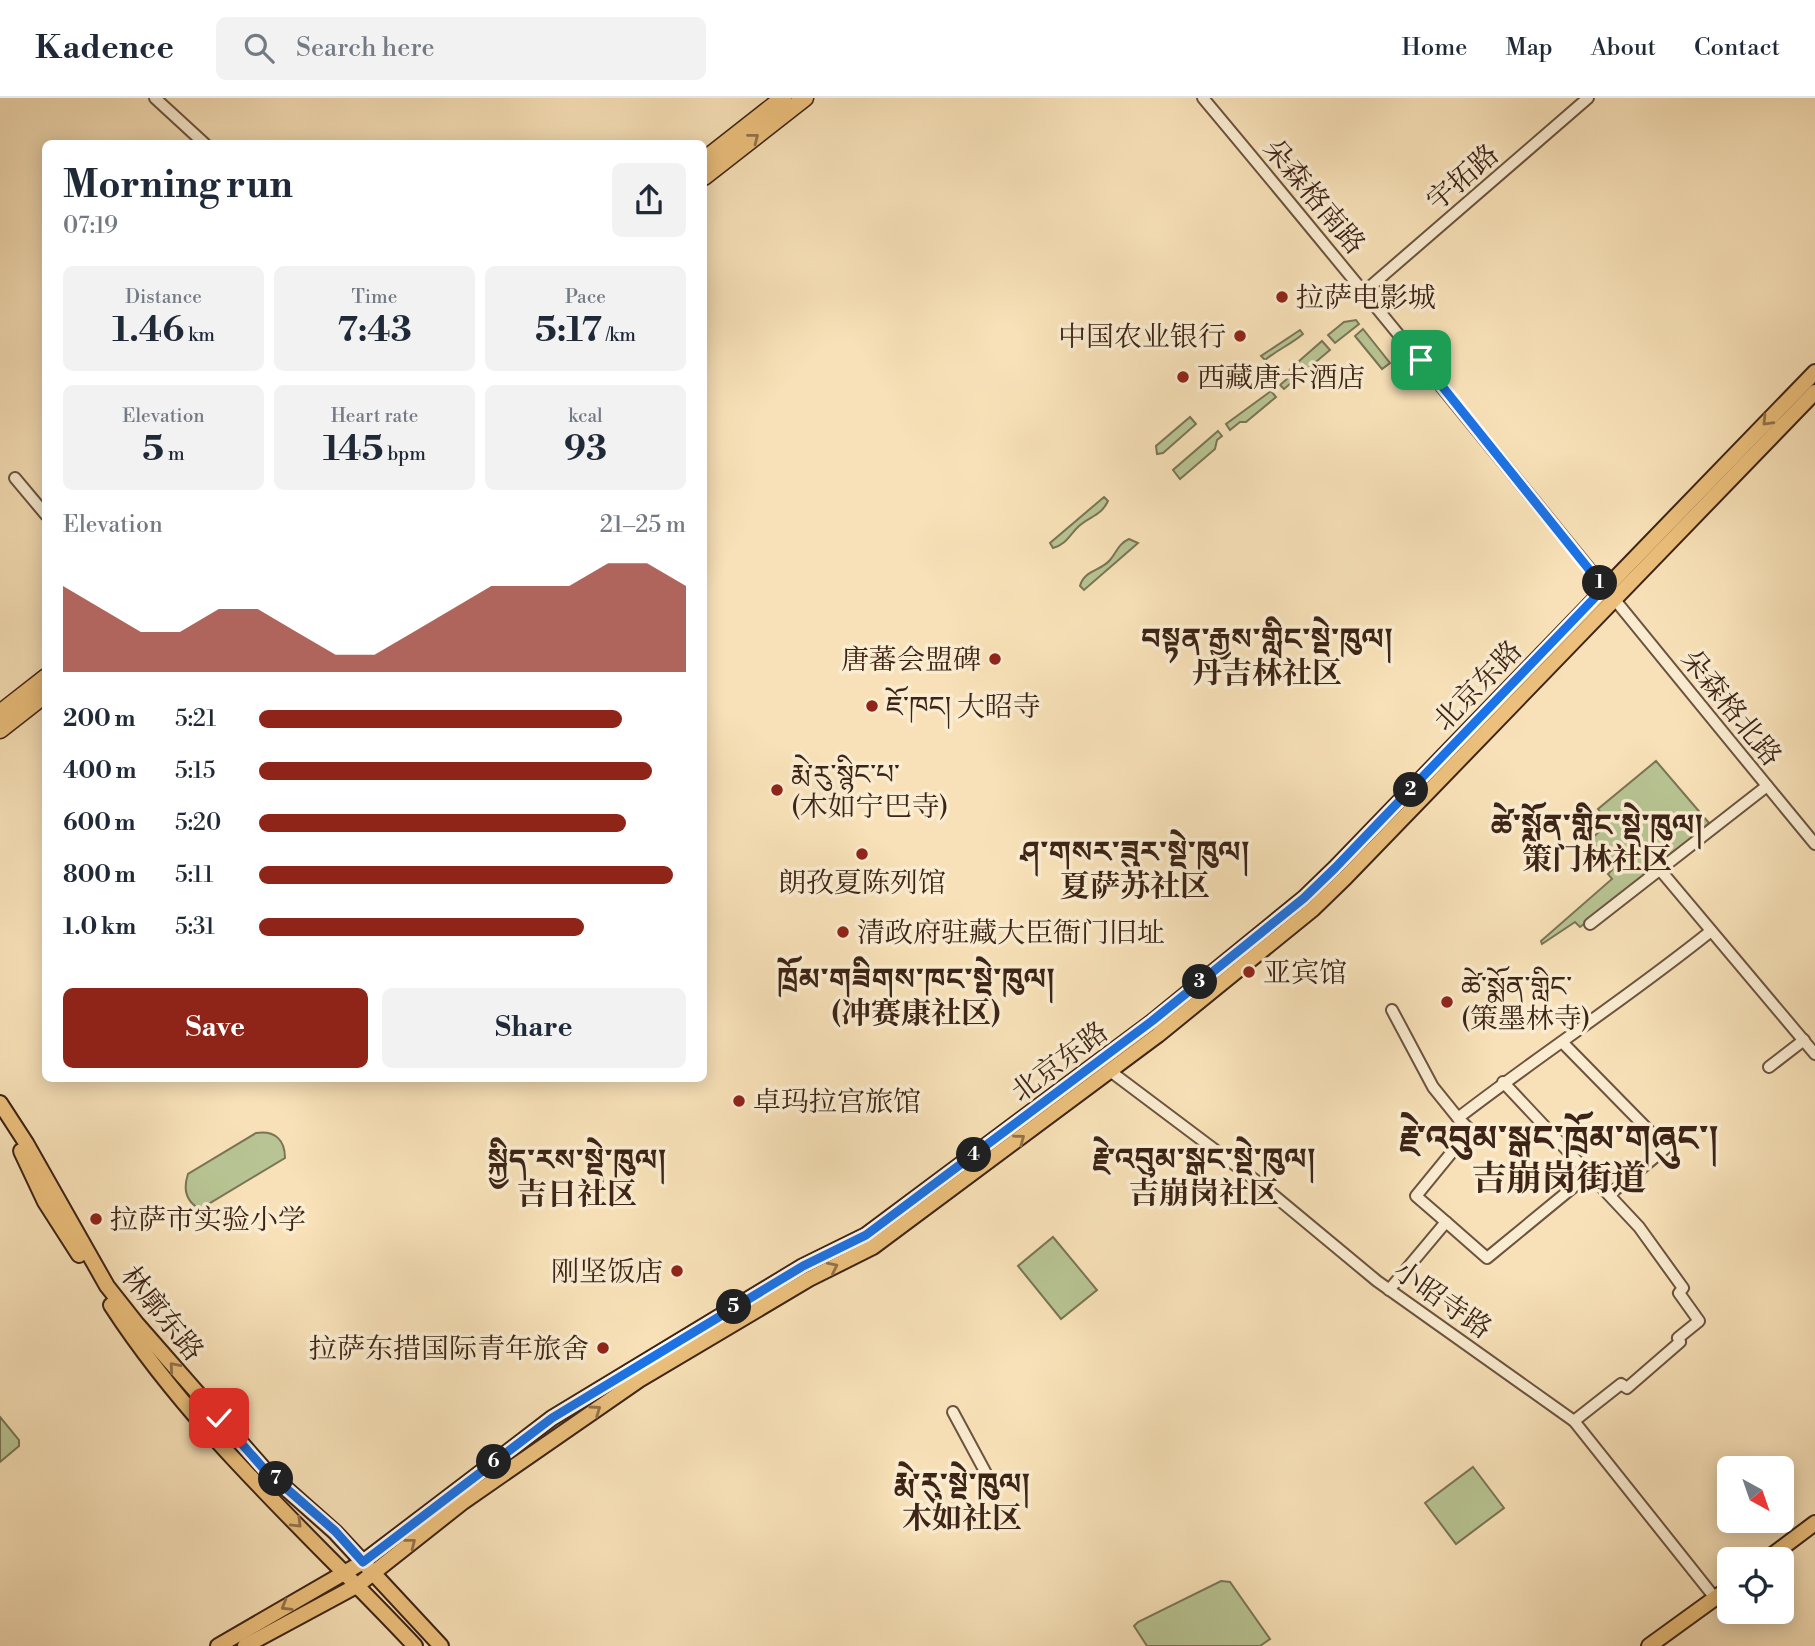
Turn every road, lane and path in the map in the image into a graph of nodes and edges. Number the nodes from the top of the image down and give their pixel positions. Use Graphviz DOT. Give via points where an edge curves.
graph roads {
  1 [pos="155,98"];
  2 [pos="783,98"];
  3 [pos="805,98"];
  4 [pos="1203,98"];
  5 [pos="1588,98"];
  6 [pos="201,140"];
  7 [pos="707,158"];
  8 [pos="707,175"];
  9 [pos="1365,291"];
  10 [pos="1815,372"];
  11 [pos="1815,392"];
  12 [pos="15,478"];
  13 [pos="42,510"];
  14 [pos="1609,593"];
  15 [pos="42,680"];
  16 [pos="42,697"];
  17 [pos="0,713"];
  18 [pos="0,730"];
  19 [pos="1767,786"];
  20 [pos="1815,844"];
  21 [pos="1661,871"];
  22 [pos="1590,924"];
  23 [pos="1711,931"];
  24 [pos="1392,1010"];
  25 [pos="1804,1040"];
  26 [pos="1563,1043"];
  27 [pos="1815,1054"];
  28 [pos="1769,1068"];
  29 [pos="1110,1071"];
  30 [pos="1503,1082"];
  31 [pos="0,1103"];
  32 [pos="0,1113"];
  33 [pos="1458,1118"];
  34 [pos="1588,1175"];
  35 [pos="1610,1194"];
  36 [pos="1446,1222"];
  37 [pos="1389,1290"];
  38 [pos="953,1412"];
  39 [pos="1574,1421"];
  40 [pos="988,1477"];
  41 [pos="1815,1523"];
  42 [pos="1783,1547"];
  43 [pos="368,1567"];
  44 [pos="345,1572"];
  45 [pos="358,1585"];
  46 [pos="1715,1598"];
  47 [pos="218,1646"];
  48 [pos="246,1646"];
  49 [pos="415,1646"];
  50 [pos="441,1646"];
  51 [pos="1649,1646"];
  1 -- 6 [label="street"];
  2 -- 7 [label="highway"];
  8 -- 3 [label="highway, one-way"];
  4 -- 9 [label="street, 朵森格南路"];
  5 -- 9 [label="street, 宇拓路"];
  9 -- 14 [label="street, 朵森格南路"];
  10 -- 14 [label="main road, 北京东路, one-way"];
  11 -- 14 [label="main road, 北京东路"];
  12 -- 13 [label="street"];
  14 -- 19 [label="street, 朵森格北路"];
  14 -- 29 [label="main road, 北京东路" via="1313,909"];
  14 -- 43 [label="main road, 北京东路" via="1304,898 1152,1021 866,1235 803,1266 563,1411"];
  15 -- 17 [label="highway"];
  16 -- 18 [label="highway"];
  19 -- 20 [label="street, 朵森格北路"];
  19 -- 21 [label="street"];
  21 -- 22 [label="street"];
  21 -- 23 [label="street"];
  23 -- 25 [label="street"];
  23 -- 26 [label="street"];
  24 -- 33 [label="street" via="1433,1087"];
  25 -- 27 [label="street"];
  25 -- 28 [label="street"];
  26 -- 30 [label="street"];
  26 -- 35 [label="street" via="1666,1148"];
  29 -- 37 [label="street, 小昭寺路" via="1259,1183"];
  43 -- 29 [label="main road, 北京东路, one-way" via="639,1380 809,1279 873,1247"];
  30 -- 33 [label="street"];
  30 -- 34 [label="street"];
  43 -- 31 [label="main road, 林廓东路, one-way" via="335,1531 264,1469 137,1324 107,1286"];
  32 -- 44 [label="main road, 林廓东路, one-way" via="45,1202 159,1373 248,1474"];
  33 -- 36 [label="street" via="1470,1130 1416,1196"];
  34 -- 35 [label="street"];
  34 -- 36 [label="street" via="1487,1258"];
  35 -- 39 [label="street" via="1682,1288 1679,1293 1699,1321 1627,1388 1621,1384"];
  36 -- 37 [label="street"];
  37 -- 39 [label="street, 小昭寺路"];
  38 -- 40 [label="street"];
  39 -- 46 [label="street, 小昭寺路"];
  41 -- 42 [label="main road"];
  43 -- 44 [label="main road, 北京东路"];
  43 -- 45 [label="main road, 北京东路"];
  43 -- 50 [label="main road, 林廓东路"];
  44 -- 45 [label="main road, 林廓东路"];
  44 -- 47 [label="main road, 北京东路, one-way"];
  45 -- 48 [label="main road, 北京东路"];
  45 -- 49 [label="main road, 林廓东路"];
  46 -- 51 [label="main road"];
}
